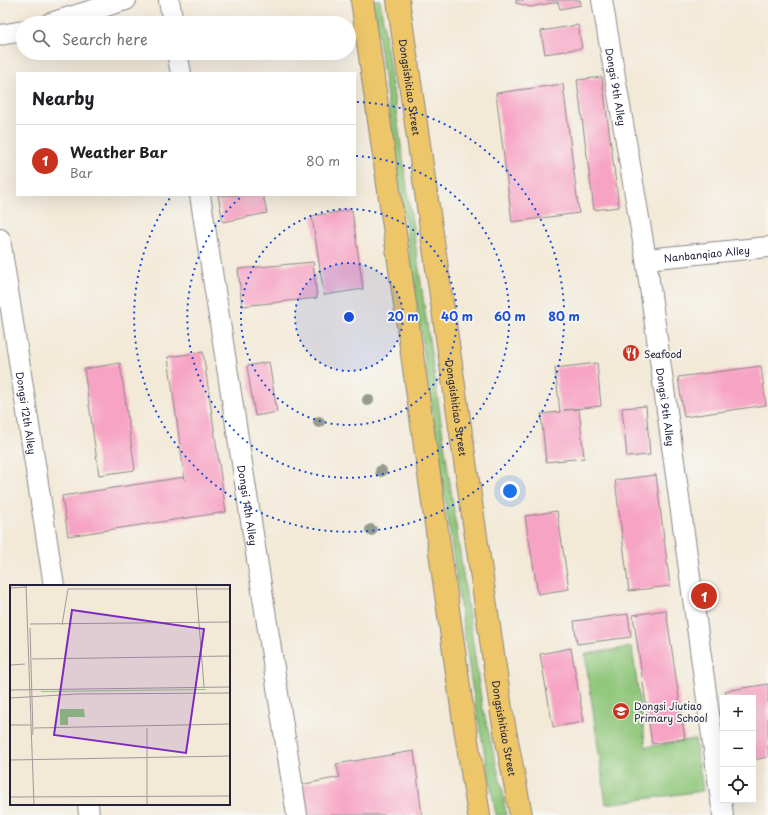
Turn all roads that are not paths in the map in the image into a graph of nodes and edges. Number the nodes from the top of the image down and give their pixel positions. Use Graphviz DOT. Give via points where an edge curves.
graph roads {
  1 [pos="126,0"];
  2 [pos="169,0"];
  3 [pos="362,0"];
  4 [pos="398,0"];
  5 [pos="602,0"];
  6 [pos="73,16"];
  7 [pos="172,16"];
  8 [pos="16,32"];
  9 [pos="0,35"];
  10 [pos="179,60"];
  11 [pos="181,72"];
  12 [pos="200,196"];
  13 [pos="0,240"];
  14 [pos="768,247"];
  15 [pos="646,259"];
  16 [pos="54,585"];
  17 [pos="88,805"];
  18 [pos="90,815"];
  19 [pos="297,815"];
  20 [pos="479,815"];
  21 [pos="521,815"];
  22 [pos="723,815"];
  1 -- 6 [label="lane"];
  2 -- 7 [label="lane"];
  3 -- 20 [label="main road"];
  4 -- 21 [label="main road, Dongsishitiao Street" via="501,709"];
  5 -- 15 [label="lane, Dongsi 9th Alley"];
  8 -- 9 [label="lane"];
  10 -- 11 [label="lane"];
  12 -- 19 [label="lane, Dongsi 11th Alley"];
  13 -- 16 [label="lane, Dongsi 12th Alley"];
  14 -- 15 [label="lane, Nanbanqiao Alley"];
  15 -- 22 [label="lane, Dongsi 9th Alley"];
  17 -- 18 [label="lane"];
}
